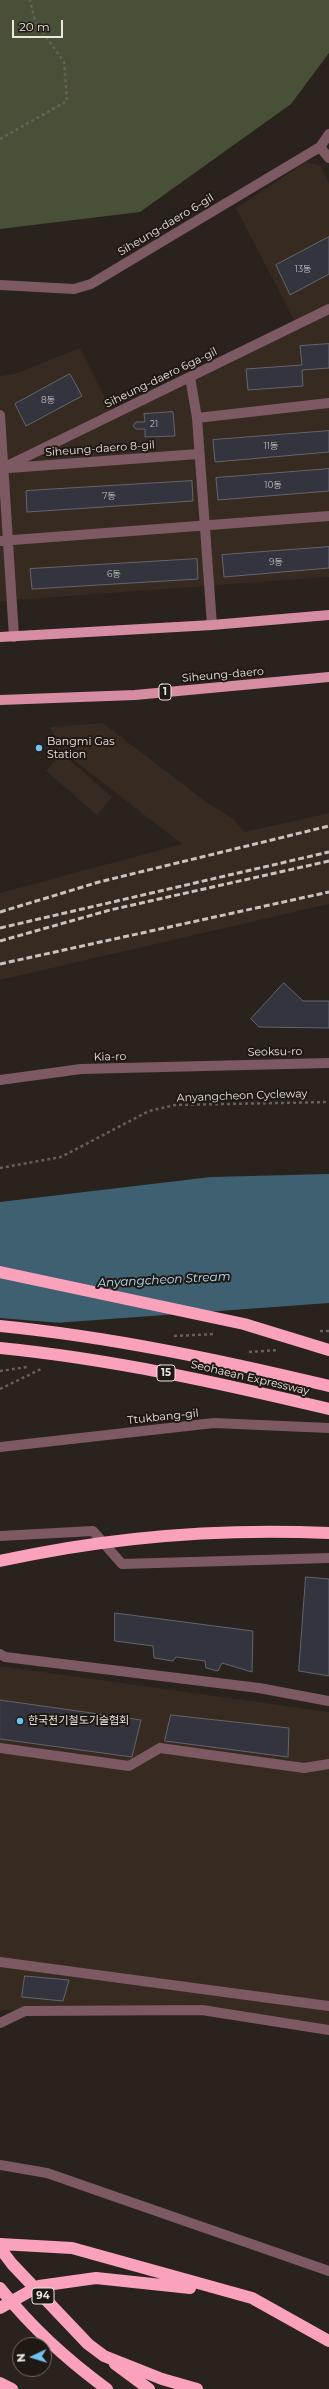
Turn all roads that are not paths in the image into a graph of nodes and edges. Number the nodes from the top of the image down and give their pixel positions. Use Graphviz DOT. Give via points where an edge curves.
graph roads {
  1 [pos="329,134"];
  2 [pos="320,147"];
  3 [pos="329,158"];
  4 [pos="0,285"];
  5 [pos="329,309"];
  6 [pos="190,377"];
  7 [pos="329,404"];
  8 [pos="0,415"];
  9 [pos="197,418"];
  10 [pos="1,437"];
  11 [pos="198,454"];
  12 [pos="3,468"];
  13 [pos="329,516"];
  14 [pos="205,525"];
  15 [pos="4,541"];
  16 [pos="329,615"];
  17 [pos="212,625"];
  18 [pos="0,637"];
  19 [pos="14,637"];
  20 [pos="329,677"];
  21 [pos="0,700"];
  22 [pos="329,1063"];
  23 [pos="221,1066"];
  24 [pos="0,1080"];
  25 [pos="0,1272"];
  26 [pos="0,1326"];
  27 [pos="0,1348"];
  28 [pos="329,1350"];
  29 [pos="329,1386"];
  30 [pos="329,1409"];
  31 [pos="329,1428"];
  32 [pos="0,1447"];
  33 [pos="329,1533"];
  34 [pos="0,1536"];
  35 [pos="329,1558"];
  36 [pos="0,1561"];
  37 [pos="0,1654"];
  38 [pos="329,1700"];
  39 [pos="0,1748"];
  40 [pos="329,1764"];
  41 [pos="0,1962"];
  42 [pos="329,2006"];
  43 [pos="25,2011"];
  44 [pos="0,2013"];
  45 [pos="0,2023"];
  46 [pos="329,2030"];
  47 [pos="0,2165"];
  48 [pos="0,2244"];
  49 [pos="0,2248"];
  50 [pos="329,2271"];
  51 [pos="0,2288"];
  52 [pos="252,2298"];
  53 [pos="0,2308"];
  54 [pos="329,2341"];
  55 [pos="104,2356"];
  56 [pos="0,2383"];
  57 [pos="12,2389"];
  58 [pos="107,2389"];
  59 [pos="149,2389"];
  60 [pos="197,2389"];
  1 -- 2 [label="street"];
  2 -- 3 [label="street"];
  2 -- 4 [label="street, Siheung-daero 6-gil" via="91,284 74,289"];
  5 -- 6 [label="street, Siheung-daero 6ga-gil"];
  6 -- 9 [label="street"];
  6 -- 12 [label="street, Siheung-daero 6ga-gil"];
  7 -- 9 [label="street"];
  8 -- 10 [label="street"];
  9 -- 11 [label="street"];
  10 -- 12 [label="street"];
  11 -- 12 [label="street, Siheung-daero 8-gil"];
  11 -- 14 [label="street"];
  12 -- 15 [label="street"];
  13 -- 14 [label="street"];
  14 -- 15 [label="street"];
  14 -- 17 [label="street"];
  15 -- 19 [label="street"];
  16 -- 17 [label="main road"];
  17 -- 19 [label="main road"];
  18 -- 19 [label="main road"];
  20 -- 21 [label="main road, Siheung-daero / 1" via="135,695"];
  22 -- 23 [label="street, Seoksu-ro"];
  23 -- 24 [label="street, Kia-ro" via="81,1069"];
  25 -- 28 [label="highway" via="244,1324"];
  26 -- 29 [label="highway, Seohaean Expressway / 15" via="69,1333 171,1351"];
  27 -- 30 [label="highway, Seohaean Expressway / 15" via="64,1354 195,1378"];
  31 -- 32 [label="street, Ttukbang-gil" via="214,1423"];
  33 -- 36 [label="highway" via="232,1532 151,1536 60,1548"];
  34 -- 35 [label="street" via="93,1531 122,1564"];
  37 -- 38 [label="street" via="5,1657 259,1688"];
  39 -- 40 [label="street" via="129,1766 160,1748 304,1768"];
  41 -- 42 [label="street"];
  43 -- 44 [label="street"];
  43 -- 45 [label="street" via="5,2018"];
  43 -- 46 [label="street" via="202,2010"];
  47 -- 50 [label="street" via="47,2173"];
  48 -- 52 [label="highway" via="72,2248"];
  49 -- 55 [label="highway, 94" via="88,2344"];
  51 -- 58 [label="highway, 94" via="23,2316 72,2364"];
  52 -- 53 [label="highway" via="179,2286 96,2278 39,2286"];
  52 -- 54 [label="highway"];
  55 -- 59 [label="highway"];
  55 -- 60 [label="highway" via="162,2379"];
  56 -- 57 [label="highway"];
}
